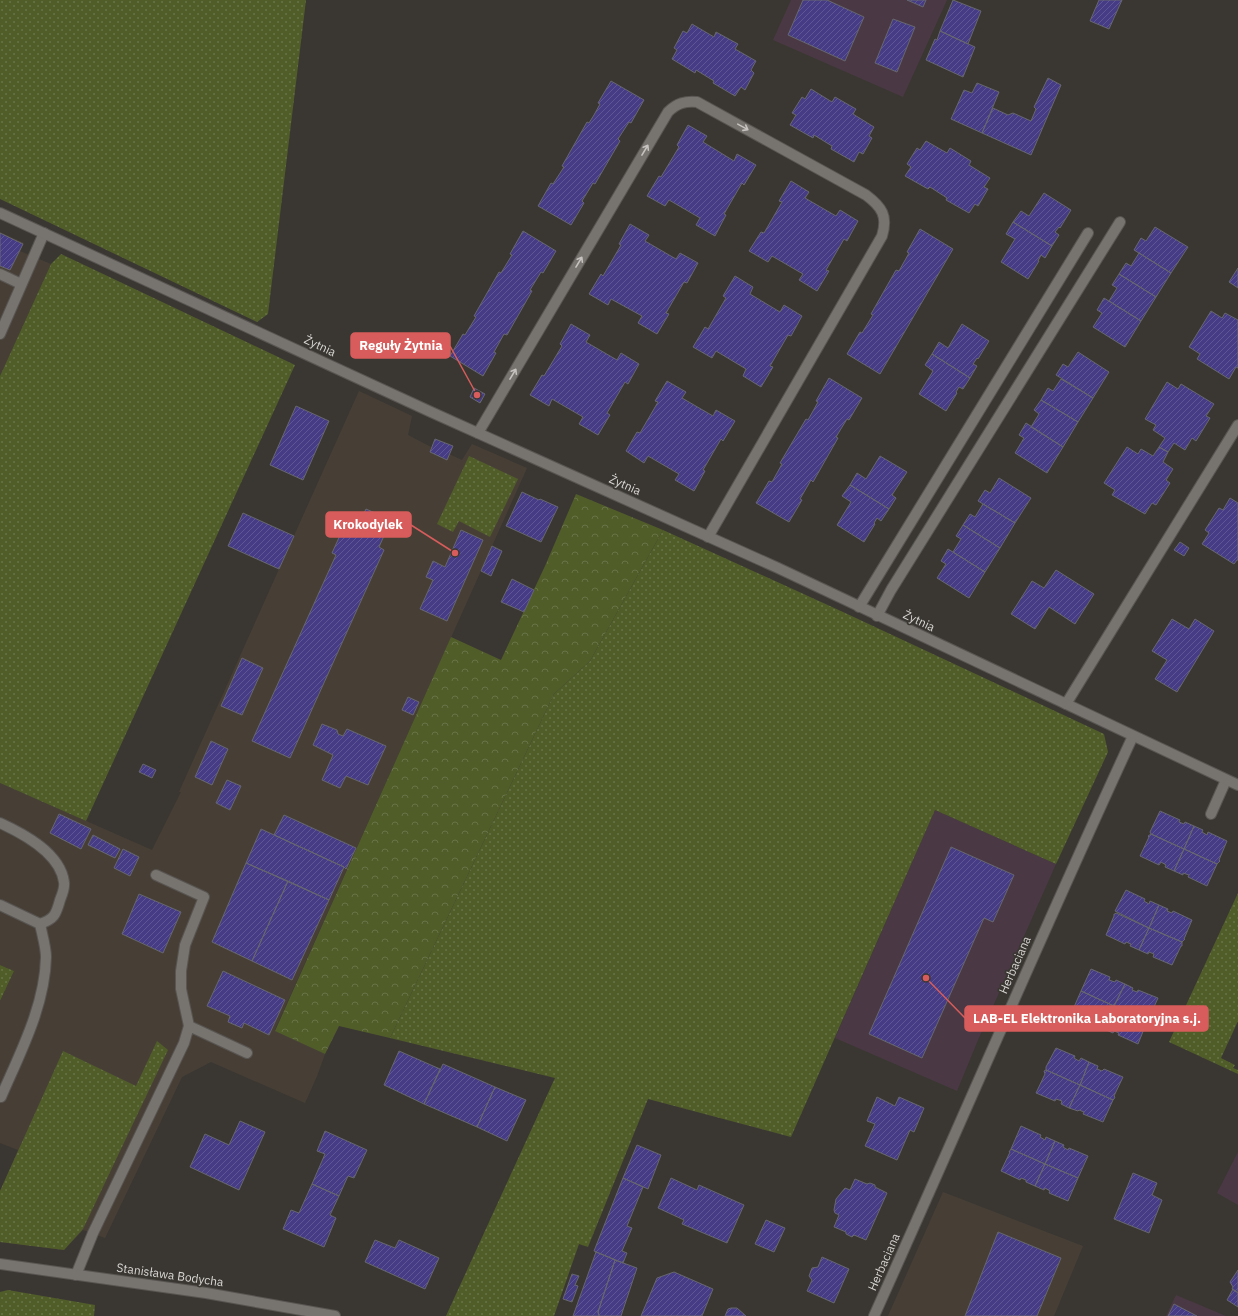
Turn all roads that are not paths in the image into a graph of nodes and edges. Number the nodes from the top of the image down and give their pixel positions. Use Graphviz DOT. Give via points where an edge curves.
graph roads {
  1 [pos="0,213"];
  2 [pos="1120,222"];
  3 [pos="44,233"];
  4 [pos="1088,233"];
  5 [pos="0,274"];
  6 [pos="21,284"];
  7 [pos="4,315"];
  8 [pos="0,334"];
  9 [pos="1238,425"];
  10 [pos="478,433"];
  11 [pos="708,537"];
  12 [pos="859,607"];
  13 [pos="877,616"];
  14 [pos="1066,704"];
  15 [pos="1133,736"];
  16 [pos="1226,780"];
  17 [pos="1238,785"];
  18 [pos="1211,814"];
  19 [pos="0,823"];
  20 [pos="156,875"];
  21 [pos="0,905"];
  22 [pos="40,924"];
  23 [pos="189,1026"];
  24 [pos="247,1053"];
  25 [pos="1,1098"];
  26 [pos="0,1264"];
  27 [pos="76,1275"];
  28 [pos="286,1311"];
  29 [pos="335,1316"];
  30 [pos="874,1316"];
  1 -- 3 [label="street, Żytnia"];
  2 -- 13 [label="street"];
  3 -- 6 [label="street"];
  3 -- 10 [label="street, Żytnia"];
  4 -- 12 [label="street"];
  5 -- 6 [label="street"];
  6 -- 7 [label="street"];
  7 -- 8 [label="street"];
  9 -- 14 [label="street"];
  10 -- 11 [label="street, Żytnia"];
  10 -- 11 [label="street, one-way" via="668,112 675,105 685,101 697,102 866,195 877,203 883,213 885,225 882,236"];
  11 -- 12 [label="street, Żytnia"];
  12 -- 13 [label="street, Żytnia"];
  13 -- 14 [label="street, Żytnia"];
  14 -- 15 [label="street, Żytnia"];
  15 -- 16 [label="street, Żytnia"];
  15 -- 30 [label="street, Herbaciana" via="1066,880"];
  16 -- 17 [label="street, Żytnia"];
  16 -- 18 [label="street"];
  19 -- 22 [label="street" via="30,839 48,853 62,873 64,884 56,914"];
  20 -- 23 [label="street" via="204,898 185,945 181,971 181,989"];
  21 -- 22 [label="street"];
  22 -- 25 [label="street" via="46,956 43,987 31,1026"];
  23 -- 24 [label="street"];
  23 -- 27 [label="street" via="184,1043 93,1233"];
  26 -- 27 [label="street, Stanisława Bodycha"];
  27 -- 28 [label="street, Stanisława Bodycha" via="206,1293"];
  28 -- 29 [label="street, Stanisława Bodycha"];
}
